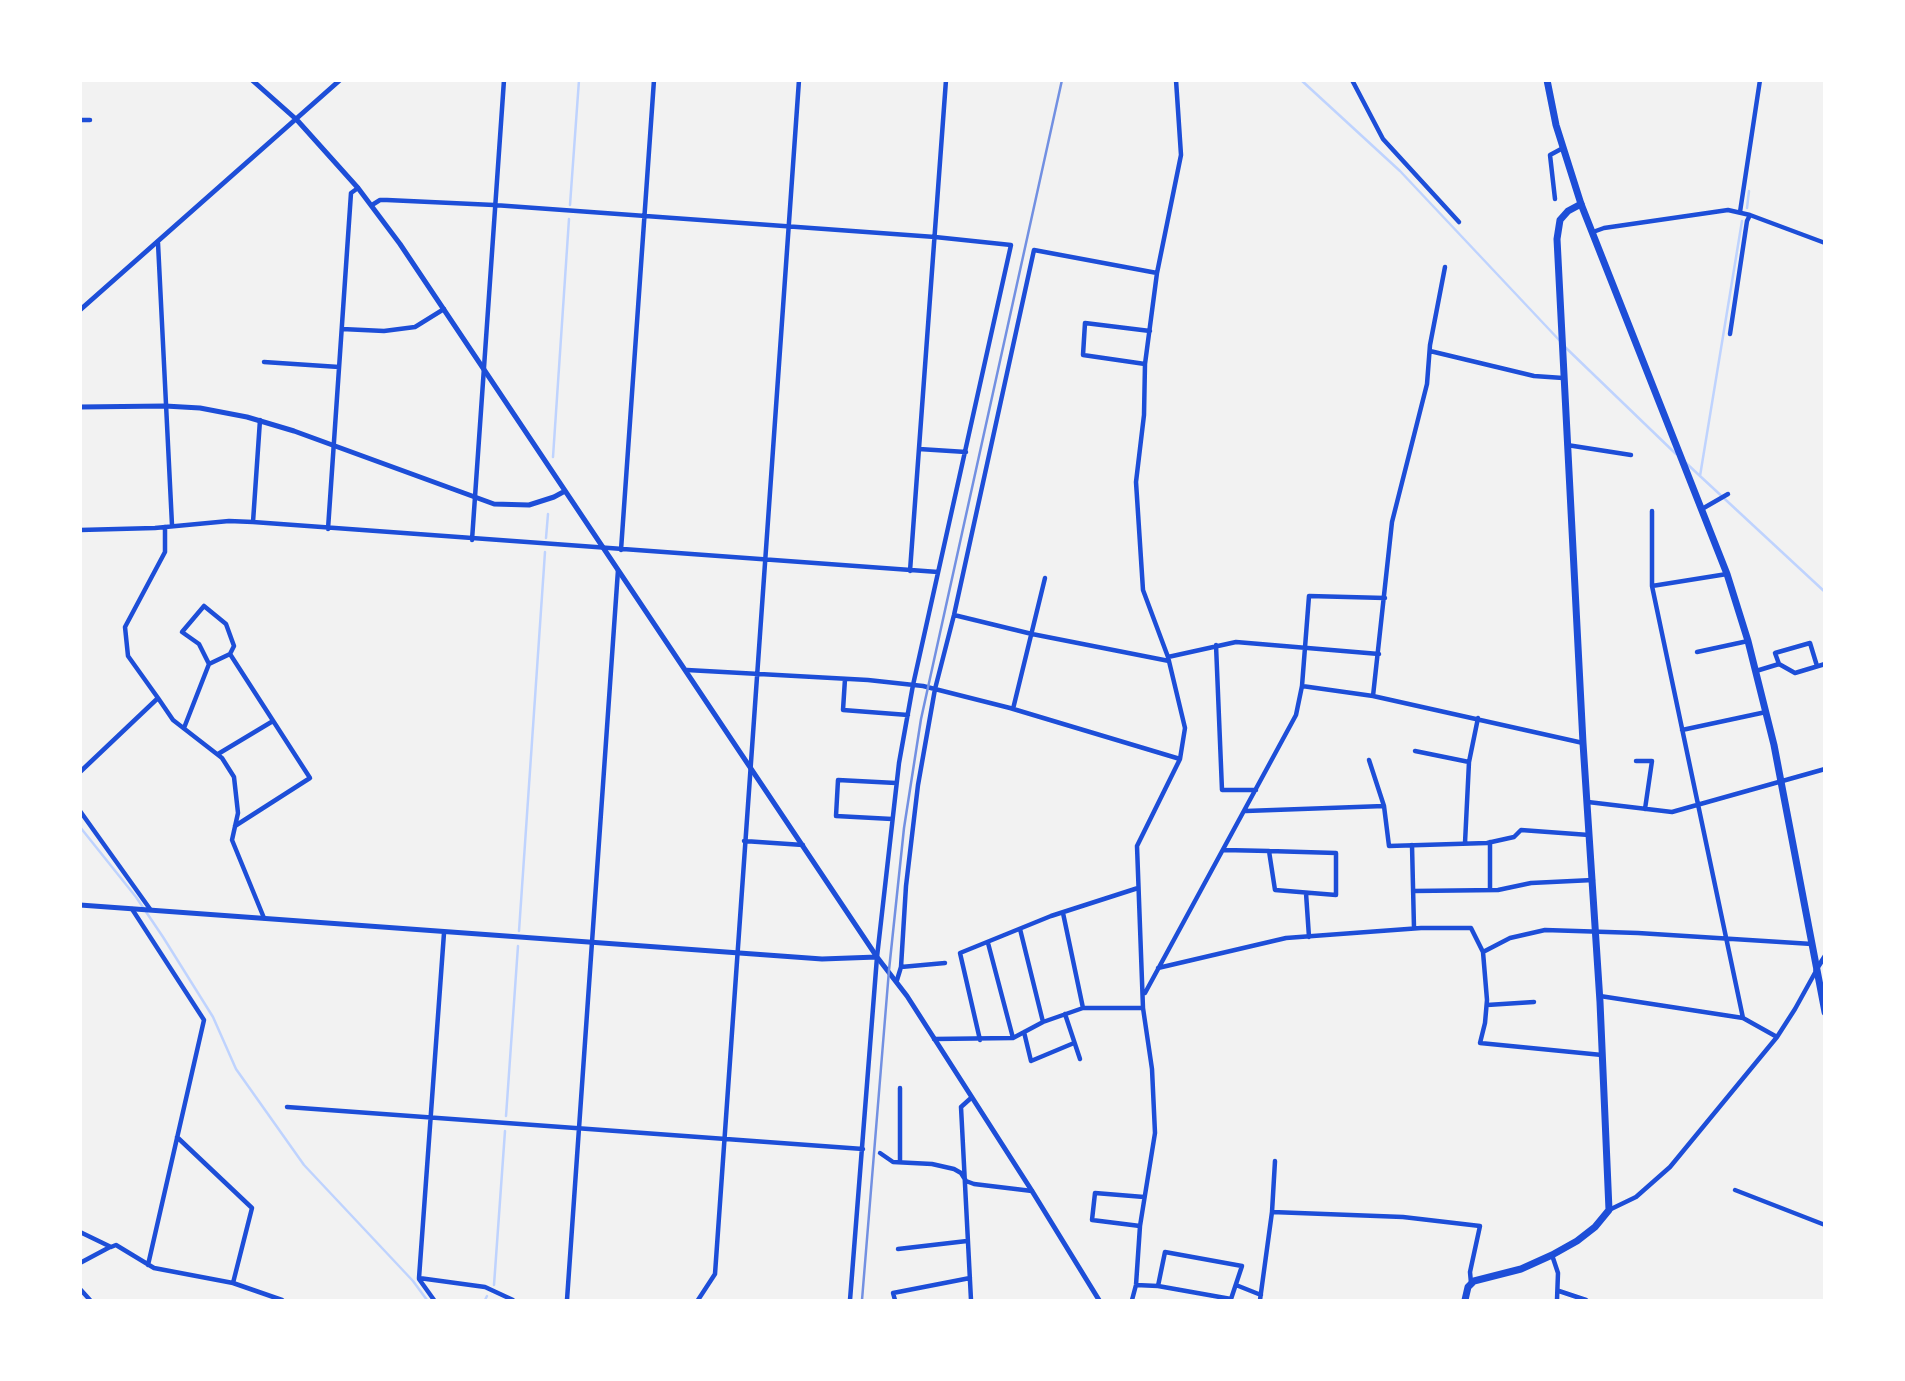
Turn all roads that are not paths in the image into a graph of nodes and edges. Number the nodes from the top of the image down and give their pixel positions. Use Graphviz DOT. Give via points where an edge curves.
graph roads {
  1 [pos="252,80"];
  2 [pos="340,80"];
  3 [pos="504,80"];
  4 [pos="654,80"];
  5 [pos="799,80"];
  6 [pos="946,80"];
  7 [pos="1176,80"];
  8 [pos="1352,80"];
  9 [pos="1547,80"];
  10 [pos="1760,80"];
  11 [pos="80,120"];
  12 [pos="90,120"];
  13 [pos="297,120"];
  14 [pos="1563,148"];
  15 [pos="358,188"];
  16 [pos="1555,200"];
  17 [pos="1581,204"];
  18 [pos="372,205"];
  19 [pos="494,205"];
  20 [pos="1740,212"];
  21 [pos="1750,215"];
  22 [pos="644,217"];
  23 [pos="1459,222"];
  24 [pos="789,227"];
  25 [pos="1593,232"];
  26 [pos="935,237"];
  27 [pos="158,243"];
  28 [pos="1825,243"];
  29 [pos="1445,267"];
  30 [pos="1157,273"];
  31 [pos="444,309"];
  32 [pos="80,310"];
  33 [pos="342,329"];
  34 [pos="1150,331"];
  35 [pos="1730,334"];
  36 [pos="1430,351"];
  37 [pos="264,362"];
  38 [pos="1145,364"];
  39 [pos="340,367"];
  40 [pos="484,368"];
  41 [pos="1563,378"];
  42 [pos="165,406"];
  43 [pos="80,407"];
  44 [pos="260,420"];
  45 [pos="1566,444"];
  46 [pos="334,445"];
  47 [pos="919,449"];
  48 [pos="966,452"];
  49 [pos="1631,455"];
  50 [pos="565,491"];
  51 [pos="1728,494"];
  52 [pos="476,499"];
  53 [pos="1702,509"];
  54 [pos="1652,511"];
  55 [pos="253,522"];
  56 [pos="172,526"];
  57 [pos="165,527"];
  58 [pos="328,529"];
  59 [pos="80,530"];
  60 [pos="472,540"];
  61 [pos="602,547"];
  62 [pos="621,550"];
  63 [pos="766,561"];
  64 [pos="618,569"];
  65 [pos="910,571"];
  66 [pos="939,572"];
  67 [pos="1727,574"];
  68 [pos="1045,578"];
  69 [pos="1652,586"];
  70 [pos="1385,598"];
  71 [pos="954,615"];
  72 [pos="1032,634"];
  73 [pos="1748,641"];
  74 [pos="1216,645"];
  75 [pos="1305,647"];
  76 [pos="1698,652"];
  77 [pos="230,654"];
  78 [pos="1379,654"];
  79 [pos="1168,659"];
  80 [pos="209,664"];
  81 [pos="1779,664"];
  82 [pos="1825,664"];
  83 [pos="1817,666"];
  84 [pos="687,670"];
  85 [pos="1756,671"];
  86 [pos="757,675"];
  87 [pos="845,679"];
  88 [pos="914,685"];
  89 [pos="1302,686"];
  90 [pos="936,689"];
  91 [pos="1373,696"];
  92 [pos="158,698"];
  93 [pos="1013,709"];
  94 [pos="1766,712"];
  95 [pos="908,715"];
  96 [pos="1478,718"];
  97 [pos="273,721"];
  98 [pos="184,728"];
  99 [pos="1682,730"];
  100 [pos="1583,743"];
  101 [pos="1415,751"];
  102 [pos="218,754"];
  103 [pos="1180,759"];
  104 [pos="1369,760"];
  105 [pos="1636,761"];
  106 [pos="1469,762"];
  107 [pos="750,765"];
  108 [pos="1825,769"];
  109 [pos="80,772"];
  110 [pos="1781,781"];
  111 [pos="896,783"];
  112 [pos="1256,790"];
  113 [pos="1587,802"];
  114 [pos="1697,805"];
  115 [pos="1384,806"];
  116 [pos="1645,809"];
  117 [pos="80,811"];
  118 [pos="1245,811"];
  119 [pos="892,819"];
  120 [pos="235,826"];
  121 [pos="1590,835"];
  122 [pos="744,841"];
  123 [pos="1490,842"];
  124 [pos="1465,843"];
  125 [pos="803,845"];
  126 [pos="1412,845"];
  127 [pos="1224,850"];
  128 [pos="1269,851"];
  129 [pos="1592,880"];
  130 [pos="1138,888"];
  131 [pos="1490,890"];
  132 [pos="1413,891"];
  133 [pos="1306,893"];
  134 [pos="80,905"];
  135 [pos="134,907"];
  136 [pos="150,909"];
  137 [pos="1063,913"];
  138 [pos="264,918"];
  139 [pos="1414,928"];
  140 [pos="1020,929"];
  141 [pos="1596,932"];
  142 [pos="444,933"];
  143 [pos="1309,937"];
  144 [pos="1728,939"];
  145 [pos="593,943"];
  146 [pos="988,943"];
  147 [pos="1812,944"];
  148 [pos="1483,951"];
  149 [pos="737,952"];
  150 [pos="1825,956"];
  151 [pos="877,957"];
  152 [pos="945,963"];
  153 [pos="901,967"];
  154 [pos="1157,968"];
  155 [pos="1816,970"];
  156 [pos="897,981"];
  157 [pos="1144,994"];
  158 [pos="1600,996"];
  159 [pos="1534,1002"];
  160 [pos="1487,1005"];
  161 [pos="1083,1007"];
  162 [pos="1143,1008"];
  163 [pos="1825,1012"];
  164 [pos="1065,1014"];
  165 [pos="1743,1018"];
  166 [pos="1043,1022"];
  167 [pos="1024,1032"];
  168 [pos="1777,1037"];
  169 [pos="933,1038"];
  170 [pos="1013,1038"];
  171 [pos="980,1040"];
  172 [pos="1074,1043"];
  173 [pos="1602,1055"];
  174 [pos="1080,1059"];
  175 [pos="900,1088"];
  176 [pos="971,1098"];
  177 [pos="287,1107"];
  178 [pos="431,1118"];
  179 [pos="580,1129"];
  180 [pos="177,1137"];
  181 [pos="724,1139"];
  182 [pos="863,1149"];
  183 [pos="880,1153"];
  184 [pos="1275,1161"];
  185 [pos="900,1162"];
  186 [pos="966,1181"];
  187 [pos="1735,1190"];
  188 [pos="1032,1191"];
  189 [pos="1144,1197"];
  190 [pos="1609,1210"];
  191 [pos="1272,1212"];
  192 [pos="1825,1225"];
  193 [pos="1139,1226"];
  194 [pos="80,1232"];
  195 [pos="967,1241"];
  196 [pos="110,1247"];
  197 [pos="898,1249"];
  198 [pos="1552,1255"];
  199 [pos="80,1263"];
  200 [pos="148,1265"];
  201 [pos="419,1278"];
  202 [pos="970,1278"];
  203 [pos="233,1283"];
  204 [pos="1471,1283"];
  205 [pos="1136,1285"];
  206 [pos="1236,1285"];
  207 [pos="1158,1286"];
  208 [pos="80,1289"];
  209 [pos="1559,1291"];
  210 [pos="1093,1297"];
  211 [pos="1261,1298"];
  212 [pos="90,1300"];
  213 [pos="282,1300"];
  214 [pos="435,1300"];
  215 [pos="513,1300"];
  216 [pos="567,1300"];
  217 [pos="698,1300"];
  218 [pos="850,1300"];
  219 [pos="895,1300"];
  220 [pos="971,1300"];
  221 [pos="1099,1300"];
  222 [pos="1132,1300"];
  223 [pos="1465,1300"];
  224 [pos="1557,1300"];
  225 [pos="1586,1300"];
  1 -- 13 [label="street"];
  2 -- 13 [label="street"];
  3 -- 19 [label="street"];
  4 -- 22 [label="street"];
  5 -- 24 [label="street"];
  6 -- 26 [label="street"];
  7 -- 30 [label="street" via="1181,155"];
  8 -- 23 [label="street" via="1383,139"];
  9 -- 14 [label="main road"];
  10 -- 20 [label="street"];
  11 -- 12 [label="street"];
  13 -- 15 [label="street"];
  13 -- 27 [label="street"];
  14 -- 16 [label="street" via="1550,155"];
  14 -- 17 [label="main road"];
  15 -- 18 [label="street"];
  15 -- 33 [label="street" via="351,193"];
  17 -- 25 [label="main road"];
  17 -- 41 [label="main road" via="1562,217 1557,228"];
  18 -- 19 [label="street" via="380,200"];
  18 -- 31 [label="street"];
  19 -- 22 [label="street"];
  19 -- 40 [label="street"];
  20 -- 21 [label="street"];
  20 -- 25 [label="street" via="1709,211"];
  21 -- 28 [label="street"];
  21 -- 35 [label="street"];
  22 -- 24 [label="street"];
  22 -- 62 [label="street"];
  24 -- 26 [label="street"];
  24 -- 63 [label="street"];
  25 -- 53 [label="main road"];
  26 -- 47 [label="street"];
  26 -- 48 [label="street" via="1011,245"];
  27 -- 32 [label="street"];
  27 -- 42 [label="street"];
  29 -- 36 [label="street"];
  30 -- 34 [label="street"];
  30 -- 71 [label="street" via="1034,250"];
  31 -- 33 [label="street" via="415,327"];
  31 -- 40 [label="street"];
  33 -- 39 [label="street"];
  34 -- 38 [label="street"];
  34 -- 38 [label="street" via="1085,323 1083,355"];
  36 -- 41 [label="street" via="1534,376"];
  36 -- 70 [label="street" via="1427,384 1392,522"];
  37 -- 39 [label="street"];
  38 -- 79 [label="street" via="1136,482 1141,575"];
  39 -- 46 [label="street"];
  40 -- 50 [label="street"];
  40 -- 52 [label="street"];
  41 -- 45 [label="main road"];
  42 -- 43 [label="street"];
  42 -- 44 [label="street"];
  42 -- 56 [label="street"];
  44 -- 46 [label="street"];
  44 -- 55 [label="street"];
  45 -- 49 [label="street"];
  45 -- 100 [label="main road"];
  46 -- 52 [label="street"];
  46 -- 58 [label="street"];
  47 -- 48 [label="street"];
  47 -- 65 [label="street"];
  48 -- 66 [label="street"];
  50 -- 52 [label="street" via="519,506"];
  50 -- 61 [label="street"];
  51 -- 53 [label="street"];
  52 -- 60 [label="street"];
  53 -- 67 [label="main road"];
  54 -- 69 [label="street"];
  55 -- 56 [label="street"];
  55 -- 58 [label="street"];
  56 -- 57 [label="street"];
  57 -- 59 [label="street"];
  57 -- 92 [label="street" via="165,552 125,627 128,656"];
  58 -- 60 [label="street"];
  60 -- 61 [label="street"];
  61 -- 62 [label="street"];
  61 -- 64 [label="street"];
  62 -- 63 [label="street"];
  63 -- 65 [label="street"];
  63 -- 86 [label="street"];
  64 -- 84 [label="street"];
  64 -- 145 [label="street"];
  65 -- 66 [label="street"];
  66 -- 88 [label="street"];
  67 -- 69 [label="street"];
  67 -- 73 [label="main road"];
  68 -- 72 [label="street"];
  69 -- 99 [label="street"];
  70 -- 75 [label="street" via="1309,596"];
  70 -- 78 [label="street"];
  71 -- 72 [label="street"];
  71 -- 90 [label="street"];
  72 -- 79 [label="street"];
  72 -- 93 [label="street"];
  73 -- 76 [label="street"];
  73 -- 85 [label="main road"];
  74 -- 75 [label="street"];
  74 -- 79 [label="street"];
  74 -- 112 [label="street" via="1222,790"];
  75 -- 78 [label="street"];
  75 -- 89 [label="street"];
  77 -- 80 [label="street"];
  77 -- 80 [label="street" via="234,646 226,624 204,606 182,632 199,644"];
  77 -- 97 [label="street"];
  78 -- 91 [label="street"];
  79 -- 103 [label="street" via="1185,728"];
  80 -- 98 [label="street"];
  81 -- 83 [label="street" via="1795,673"];
  81 -- 83 [label="street" via="1775,653 1810,643"];
  81 -- 85 [label="street"];
  82 -- 83 [label="street"];
  84 -- 86 [label="street"];
  84 -- 107 [label="street"];
  85 -- 94 [label="main road"];
  86 -- 87 [label="street"];
  86 -- 107 [label="street"];
  87 -- 88 [label="street"];
  87 -- 95 [label="street" via="843,710"];
  88 -- 90 [label="street"];
  88 -- 95 [label="street"];
  89 -- 91 [label="street"];
  89 -- 112 [label="street" via="1296,715"];
  90 -- 93 [label="street"];
  90 -- 153 [label="street" via="915,811"];
  91 -- 96 [label="street"];
  92 -- 98 [label="street"];
  92 -- 109 [label="street"];
  93 -- 103 [label="street"];
  94 -- 99 [label="street"];
  94 -- 110 [label="main road"];
  95 -- 111 [label="street"];
  96 -- 100 [label="street"];
  96 -- 106 [label="street"];
  97 -- 102 [label="street"];
  97 -- 120 [label="street" via="310,778"];
  98 -- 102 [label="street"];
  99 -- 114 [label="street"];
  100 -- 113 [label="main road"];
  101 -- 106 [label="street"];
  102 -- 120 [label="street" via="234,777"];
  103 -- 130 [label="street" via="1137,846"];
  104 -- 115 [label="street"];
  105 -- 116 [label="street" via="1652,761"];
  106 -- 124 [label="street"];
  107 -- 122 [label="street"];
  107 -- 125 [label="street"];
  108 -- 110 [label="street"];
  110 -- 114 [label="street"];
  110 -- 147 [label="main road"];
  111 -- 119 [label="street"];
  111 -- 119 [label="street" via="838,780 836,816"];
  112 -- 118 [label="street"];
  113 -- 116 [label="street"];
  113 -- 121 [label="main road"];
  114 -- 116 [label="street" via="1672,812"];
  114 -- 144 [label="street"];
  115 -- 118 [label="street"];
  115 -- 126 [label="street" via="1389,846"];
  117 -- 136 [label="street"];
  118 -- 127 [label="street"];
  119 -- 151 [label="street"];
  120 -- 138 [label="street" via="232,840"];
  121 -- 123 [label="street" via="1521,830 1514,837"];
  121 -- 129 [label="main road"];
  122 -- 125 [label="street"];
  122 -- 149 [label="street"];
  123 -- 124 [label="street"];
  123 -- 131 [label="street"];
  124 -- 126 [label="street"];
  125 -- 151 [label="street"];
  126 -- 132 [label="street"];
  127 -- 128 [label="street"];
  127 -- 154 [label="street"];
  128 -- 133 [label="street" via="1275,891"];
  128 -- 133 [label="street" via="1336,853 1336,895"];
  129 -- 131 [label="street"];
  129 -- 141 [label="main road"];
  130 -- 137 [label="street"];
  130 -- 157 [label="street"];
  131 -- 132 [label="street"];
  132 -- 139 [label="street"];
  133 -- 143 [label="street"];
  134 -- 135 [label="street"];
  135 -- 136 [label="street"];
  135 -- 180 [label="street" via="204,1020"];
  136 -- 138 [label="street"];
  137 -- 140 [label="street"];
  137 -- 161 [label="street"];
  138 -- 142 [label="street"];
  139 -- 143 [label="street"];
  139 -- 148 [label="street" via="1471,928"];
  140 -- 146 [label="street"];
  140 -- 166 [label="street"];
  141 -- 144 [label="street"];
  141 -- 148 [label="street" via="1545,930 1510,938"];
  141 -- 158 [label="main road"];
  142 -- 145 [label="street"];
  142 -- 178 [label="street"];
  143 -- 154 [label="street"];
  144 -- 147 [label="street"];
  144 -- 165 [label="street"];
  145 -- 149 [label="street"];
  145 -- 179 [label="street"];
  146 -- 170 [label="street"];
  146 -- 171 [label="street" via="960,953"];
  147 -- 155 [label="main road"];
  148 -- 160 [label="street"];
  149 -- 151 [label="street" via="822,959"];
  149 -- 181 [label="street"];
  150 -- 155 [label="street"];
  151 -- 156 [label="street"];
  151 -- 182 [label="street"];
  152 -- 153 [label="street"];
  153 -- 156 [label="street"];
  154 -- 157 [label="street"];
  155 -- 163 [label="main road"];
  155 -- 168 [label="street"];
  156 -- 169 [label="street"];
  157 -- 162 [label="street"];
  158 -- 165 [label="street"];
  158 -- 173 [label="main road"];
  159 -- 160 [label="street"];
  160 -- 173 [label="street" via="1480,1043"];
  161 -- 162 [label="street"];
  161 -- 164 [label="street"];
  162 -- 189 [label="street" via="1155,1133"];
  164 -- 166 [label="street"];
  164 -- 172 [label="street"];
  165 -- 168 [label="street"];
  166 -- 167 [label="street"];
  167 -- 170 [label="street"];
  167 -- 172 [label="street" via="1031,1061"];
  168 -- 190 [label="street" via="1670,1167 1636,1197"];
  169 -- 171 [label="street"];
  169 -- 176 [label="street"];
  170 -- 171 [label="street"];
  172 -- 174 [label="street"];
  173 -- 190 [label="main road"];
  175 -- 185 [label="street"];
  176 -- 186 [label="street" via="961,1107"];
  176 -- 188 [label="street"];
  177 -- 178 [label="street"];
  178 -- 179 [label="street"];
  178 -- 201 [label="street"];
  179 -- 181 [label="street"];
  179 -- 216 [label="street"];
  180 -- 200 [label="street"];
  180 -- 203 [label="street" via="252,1208"];
  181 -- 182 [label="street"];
  181 -- 217 [label="street" via="715,1274"];
  182 -- 218 [label="street"];
  183 -- 185 [label="street"];
  184 -- 191 [label="street"];
  185 -- 186 [label="street" via="945,1166 961,1173"];
  186 -- 188 [label="street"];
  186 -- 195 [label="street"];
  187 -- 192 [label="street"];
  188 -- 210 [label="street"];
  189 -- 193 [label="street"];
  189 -- 193 [label="street" via="1095,1193 1093,1220"];
  190 -- 198 [label="main road" via="1595,1227"];
  191 -- 204 [label="street" via="1403,1217 1480,1226"];
  191 -- 211 [label="street"];
  193 -- 205 [label="street"];
  194 -- 196 [label="street"];
  195 -- 197 [label="street"];
  195 -- 202 [label="street"];
  196 -- 199 [label="street"];
  196 -- 200 [label="street" via="116,1245"];
  198 -- 204 [label="main road"];
  198 -- 209 [label="street"];
  200 -- 203 [label="street"];
  201 -- 214 [label="street"];
  201 -- 215 [label="street" via="485,1287"];
  202 -- 219 [label="street" via="894,1293"];
  202 -- 220 [label="street"];
  203 -- 213 [label="street"];
  204 -- 223 [label="main road"];
  205 -- 207 [label="street"];
  205 -- 222 [label="street"];
  206 -- 207 [label="street" via="1231,1299"];
  206 -- 207 [label="street" via="1242,1266 1165,1252"];
  206 -- 211 [label="street"];
  208 -- 212 [label="street"];
  209 -- 224 [label="street"];
  209 -- 225 [label="street"];
  210 -- 221 [label="street"];
}
